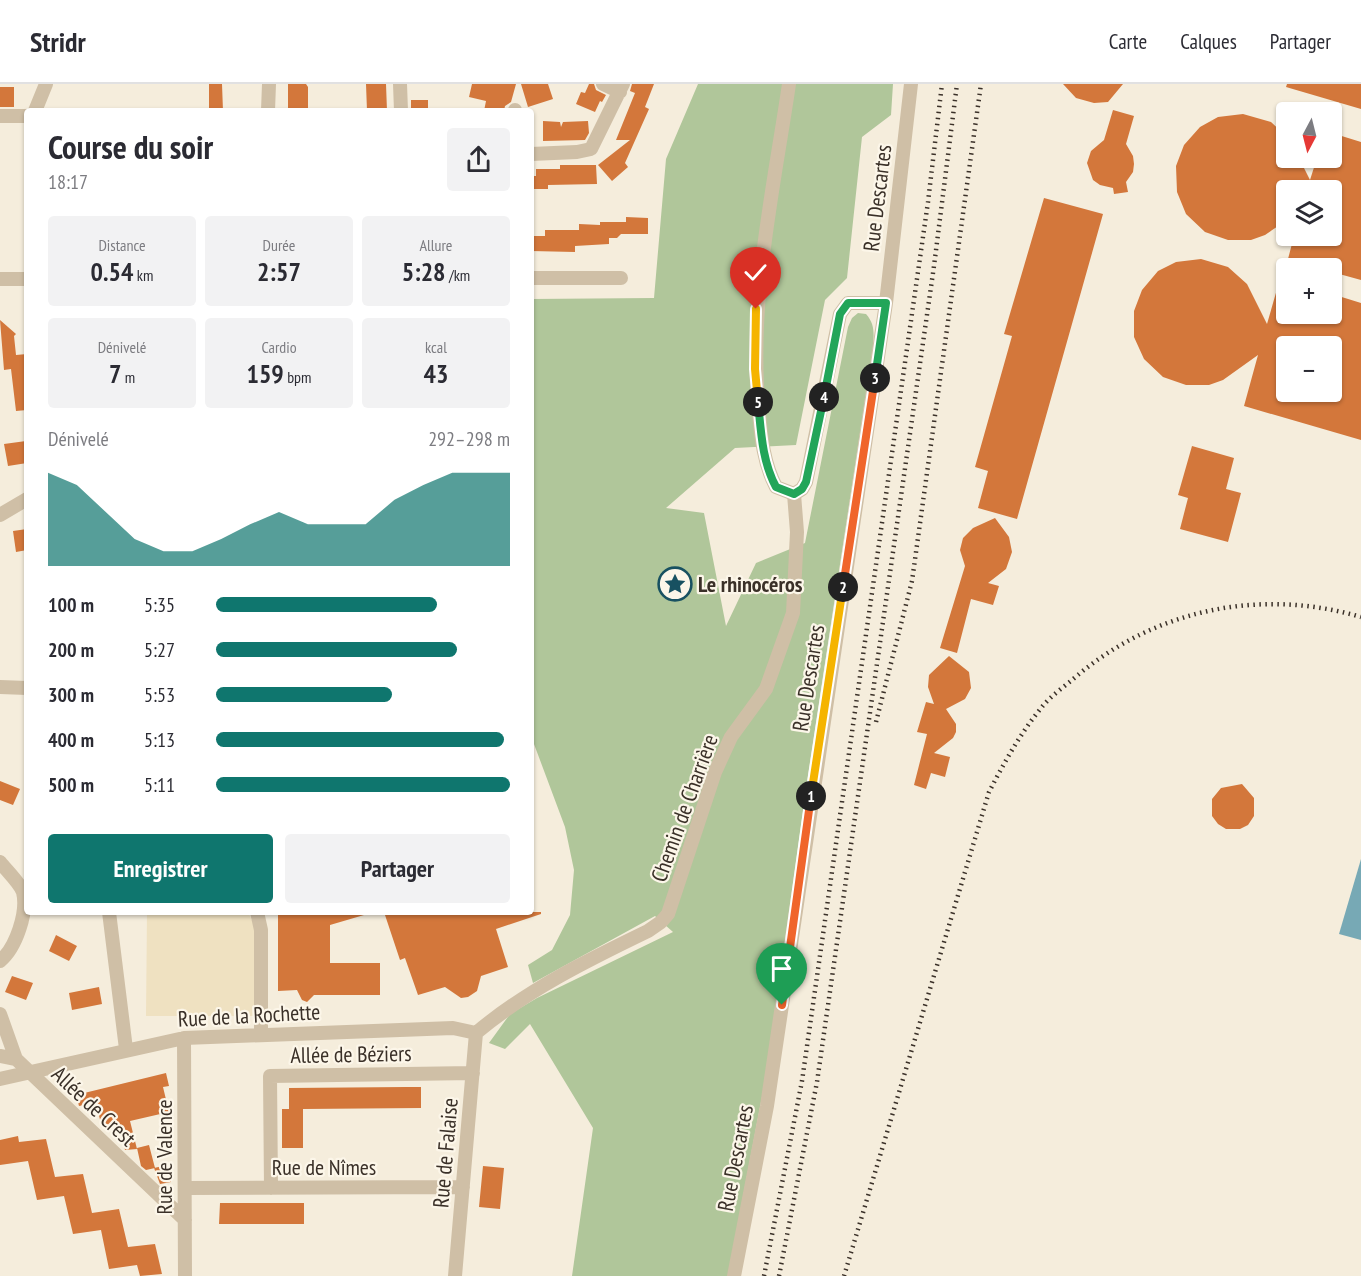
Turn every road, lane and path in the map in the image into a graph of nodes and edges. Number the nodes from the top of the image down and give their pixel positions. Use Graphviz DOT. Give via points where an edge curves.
graph roads {
  1 [pos="46,84"];
  2 [pos="269,84"];
  3 [pos="400,84"];
  4 [pos="603,84"];
  5 [pos="789,84"];
  6 [pos="911,84"];
  7 [pos="622,88"];
  8 [pos="36,108"];
  9 [pos="268,108"];
  10 [pos="401,108"];
  11 [pos="0,116"];
  12 [pos="24,116"];
  13 [pos="534,154"];
  14 [pos="621,278"];
  15 [pos="0,279"];
  16 [pos="24,279"];
  17 [pos="534,279"];
  18 [pos="886,303"];
  19 [pos="794,494"];
  20 [pos="24,501"];
  21 [pos="0,515"];
  22 [pos="0,687"];
  23 [pos="24,688"];
  24 [pos="0,862"];
  25 [pos="109,915"];
  26 [pos="258,915"];
  27 [pos="0,961"];
  28 [pos="0,1014"];
  29 [pos="476,1033"];
  30 [pos="261,1034"];
  31 [pos="184,1038"];
  32 [pos="126,1049"];
  33 [pos="0,1056"];
  34 [pos="16,1059"];
  35 [pos="27,1073"];
  36 [pos="472,1073"];
  37 [pos="0,1079"];
  38 [pos="186,1188"];
  39 [pos="271,1188"];
  40 [pos="463,1188"];
  41 [pos="185,1220"];
  42 [pos="185,1276"];
  43 [pos="455,1276"];
  44 [pos="734,1276"];
  1 -- 8 [label="street"];
  2 -- 9 [label="street"];
  3 -- 10 [label="street"];
  4 -- 7 [label="street"];
  5 -- 19 [label="street" via="756,309 755,369 765,458 776,487"];
  6 -- 18 [label="street, Rue Descartes"];
  7 -- 13 [label="street" via="591,149"];
  11 -- 12 [label="street"];
  14 -- 17 [label="street"];
  15 -- 16 [label="street"];
  18 -- 19 [label="street" via="855,301 844,306 840,314 808,474 802,489"];
  18 -- 44 [label="street, Rue Descartes" via="767,1106"];
  19 -- 29 [label="street, Chemin de Charrière" via="794,613 766,689 731,737 715,772 668,914 648,931 557,976"];
  20 -- 21 [label="street"];
  22 -- 23 [label="street"];
  24 -- 27 [label="street" via="23,892 21,926 8,954"];
  25 -- 32 [label="street"];
  26 -- 30 [label="street"];
  28 -- 34 [label="street"];
  29 -- 30 [label="street, Rue de la Rochette" via="453,1028"];
  29 -- 36 [label="street, Rue de Falaise"];
  30 -- 31 [label="street, Rue de la Rochette"];
  31 -- 32 [label="street, Rue de la Rochette"];
  31 -- 38 [label="street, Rue de Valence"];
  32 -- 35 [label="street, Rue de la Rochette"];
  33 -- 34 [label="street"];
  34 -- 35 [label="street"];
  35 -- 37 [label="street, Rue de la Rochette"];
  35 -- 41 [label="street, Allée de Crest"];
  36 -- 39 [label="street, Allée de Béziers" via="270,1076"];
  36 -- 40 [label="street, Rue de Falaise"];
  38 -- 39 [label="street, Rue de Nîmes"];
  38 -- 41 [label="street, Rue de Valence"];
  39 -- 40 [label="street, Rue de Nîmes"];
  40 -- 43 [label="street, Rue de Falaise"];
  41 -- 42 [label="street, Rue de Valence"];
}
